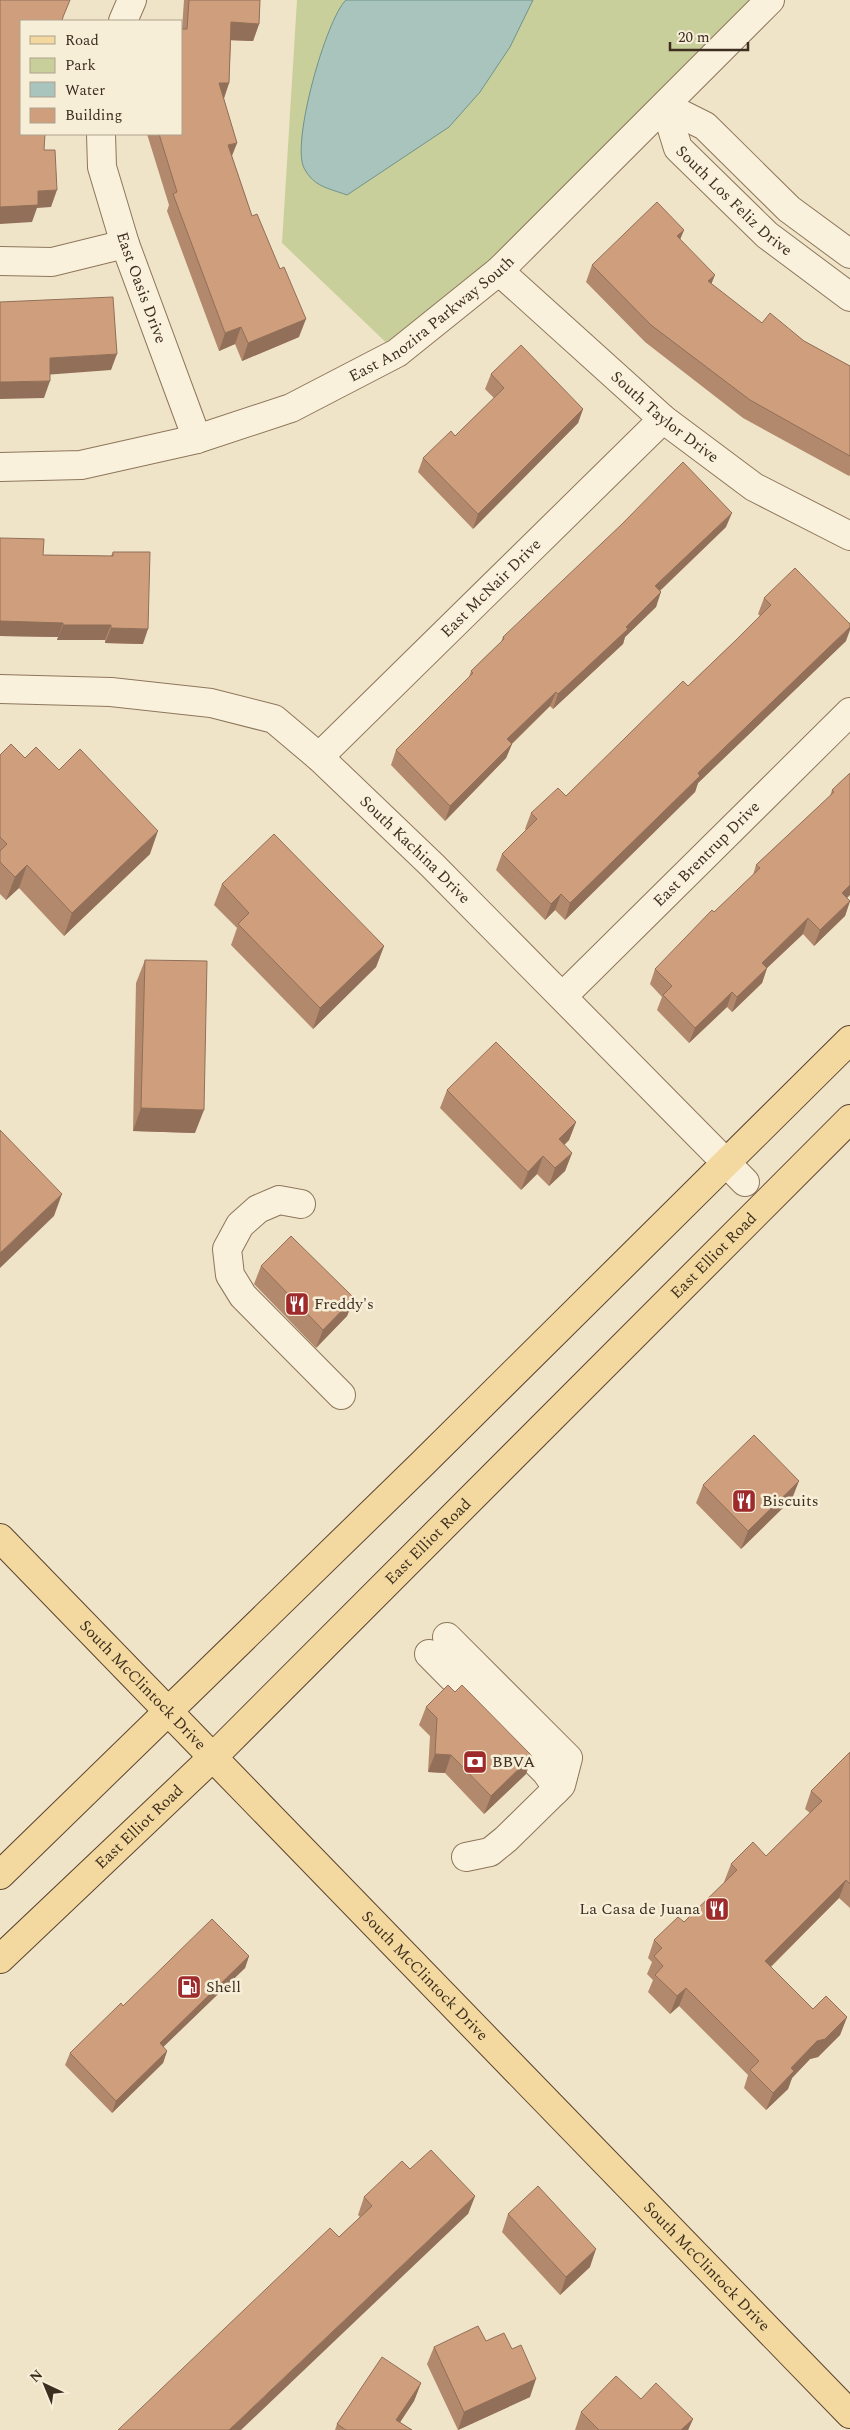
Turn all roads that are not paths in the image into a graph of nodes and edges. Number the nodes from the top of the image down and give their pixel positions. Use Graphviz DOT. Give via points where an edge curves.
graph roads {
  1 [pos="132,0"];
  2 [pos="770,0"];
  3 [pos="123,20"];
  4 [pos="665,106"];
  5 [pos="100,135"];
  6 [pos="124,244"];
  7 [pos="850,254"];
  8 [pos="0,261"];
  9 [pos="499,271"];
  10 [pos="850,297"];
  11 [pos="663,420"];
  12 [pos="197,439"];
  13 [pos="0,467"];
  14 [pos="850,536"];
  15 [pos="0,688"];
  16 [pos="850,712"];
  17 [pos="319,757"];
  18 [pos="563,996"];
  19 [pos="850,1040"];
  20 [pos="850,1119"];
  21 [pos="727,1162"];
  22 [pos="745,1182"];
  23 [pos="301,1204"];
  24 [pos="341,1395"];
  25 [pos="0,1538"];
  26 [pos="438,1646"];
  27 [pos="170,1712"];
  28 [pos="213,1757"];
  29 [pos="466,1857"];
  30 [pos="0,1875"];
  31 [pos="0,1959"];
  32 [pos="850,2414"];
  1 -- 3 [label="street"];
  2 -- 4 [label="street, East Anozira Parkway South"];
  4 -- 7 [label="street, South Los Feliz Drive" via="705,126 789,209"];
  4 -- 9 [label="street, East Anozira Parkway South"];
  4 -- 10 [label="street, South Los Feliz Drive" via="678,148 767,235"];
  5 -- 6 [label="street, East Oasis Drive" via="102,167"];
  6 -- 8 [label="street" via="52,262"];
  6 -- 12 [label="street, East Oasis Drive"];
  9 -- 11 [label="street, South Taylor Drive"];
  9 -- 12 [label="street, East Anozira Parkway South" via="397,353 291,408"];
  11 -- 14 [label="street, South Taylor Drive" via="754,487"];
  11 -- 17 [label="street, East McNair Drive"];
  12 -- 13 [label="street, East Anozira Parkway South" via="81,465"];
  15 -- 17 [label="street, South Kachina Drive" via="111,692 211,702 274,719"];
  16 -- 18 [label="street, East Brentrup Drive"];
  17 -- 18 [label="street, South Kachina Drive"];
  18 -- 21 [label="street, South Kachina Drive"];
  19 -- 21 [label="main road"];
  20 -- 28 [label="main road, East Elliot Road"];
  21 -- 22 [label="street, South Kachina Drive"];
  21 -- 27 [label="main road"];
  23 -- 24 [label="street" via="279,1200 258,1209 240,1225 226,1249 230,1275 242,1296"];
  25 -- 27 [label="main road, South McClintock Drive"];
  26 -- 29 [label="street" via="553,1782 560,1784 490,1852"];
  27 -- 28 [label="main road, South McClintock Drive"];
  27 -- 30 [label="main road"];
  28 -- 31 [label="main road, East Elliot Road"];
  28 -- 32 [label="main road, South McClintock Drive"];
}
